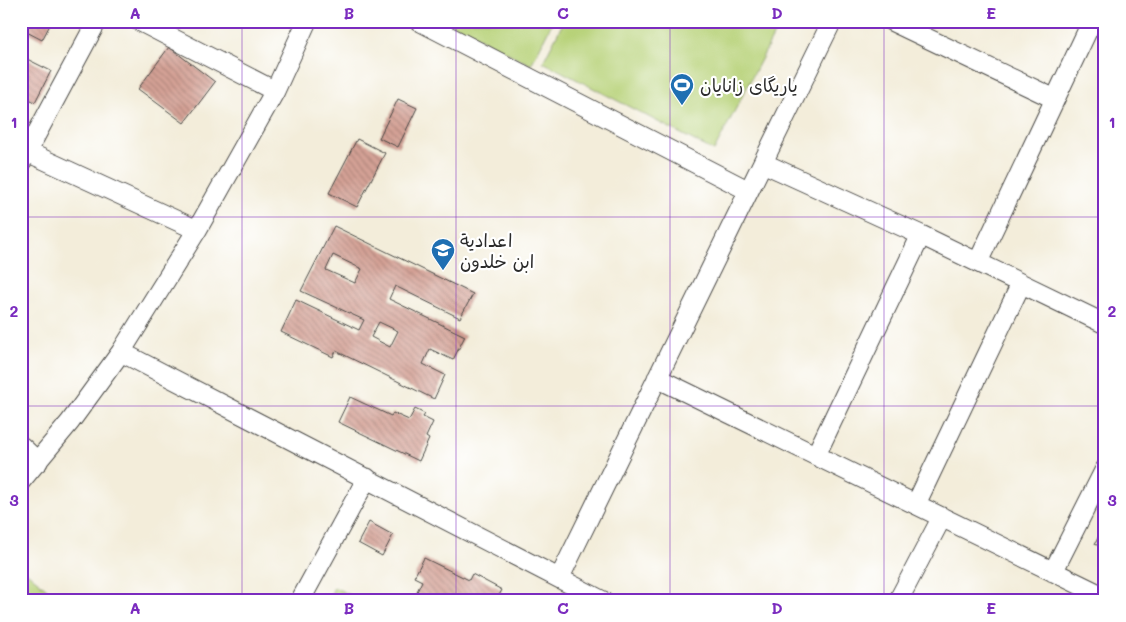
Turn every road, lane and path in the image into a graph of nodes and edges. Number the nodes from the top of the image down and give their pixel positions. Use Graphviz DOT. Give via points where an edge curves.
graph roads {
  1 [pos="97,21"];
  2 [pos="139,21"];
  3 [pos="307,21"];
  4 [pos="419,21"];
  5 [pos="832,21"];
  6 [pos="891,21"];
  7 [pos="1092,21"];
  8 [pos="275,91"];
  9 [pos="1055,99"];
  10 [pos="24,154"];
  11 [pos="762,163"];
  12 [pos="749,191"];
  13 [pos="197,230"];
  14 [pos="922,235"];
  15 [pos="978,262"];
  16 [pos="1021,284"];
  17 [pos="1105,324"];
  18 [pos="121,352"];
  19 [pos="657,378"];
  20 [pos="21,446"];
  21 [pos="816,455"];
  22 [pos="38,462"];
  23 [pos="1105,469"];
  24 [pos="367,478"];
  25 [pos="21,481"];
  26 [pos="916,504"];
  27 [pos="942,517"];
  28 [pos="1053,572"];
  29 [pos="560,577"];
  30 [pos="1105,597"];
  31 [pos="300,601"];
  32 [pos="604,601"];
  33 [pos="898,601"];
  1 -- 10 [label="street"];
  2 -- 8 [label="street"];
  3 -- 8 [label="street"];
  4 -- 12 [label="street"];
  5 -- 11 [label="street"];
  6 -- 9 [label="street"];
  7 -- 9 [label="street"];
  8 -- 13 [label="street"];
  9 -- 15 [label="street"];
  10 -- 13 [label="street"];
  11 -- 12 [label="street"];
  11 -- 14 [label="street"];
  12 -- 19 [label="street"];
  13 -- 18 [label="street"];
  14 -- 15 [label="street"];
  14 -- 21 [label="street"];
  15 -- 16 [label="street"];
  16 -- 17 [label="street"];
  16 -- 26 [label="street"];
  18 -- 22 [label="street"];
  18 -- 24 [label="street"];
  19 -- 21 [label="street"];
  19 -- 29 [label="street"];
  20 -- 22 [label="street"];
  21 -- 26 [label="street"];
  22 -- 25 [label="street"];
  23 -- 28 [label="street"];
  24 -- 29 [label="street"];
  24 -- 31 [label="street"];
  26 -- 27 [label="street"];
  27 -- 28 [label="street"];
  27 -- 33 [label="street"];
  28 -- 30 [label="street"];
  29 -- 32 [label="street"];
}
